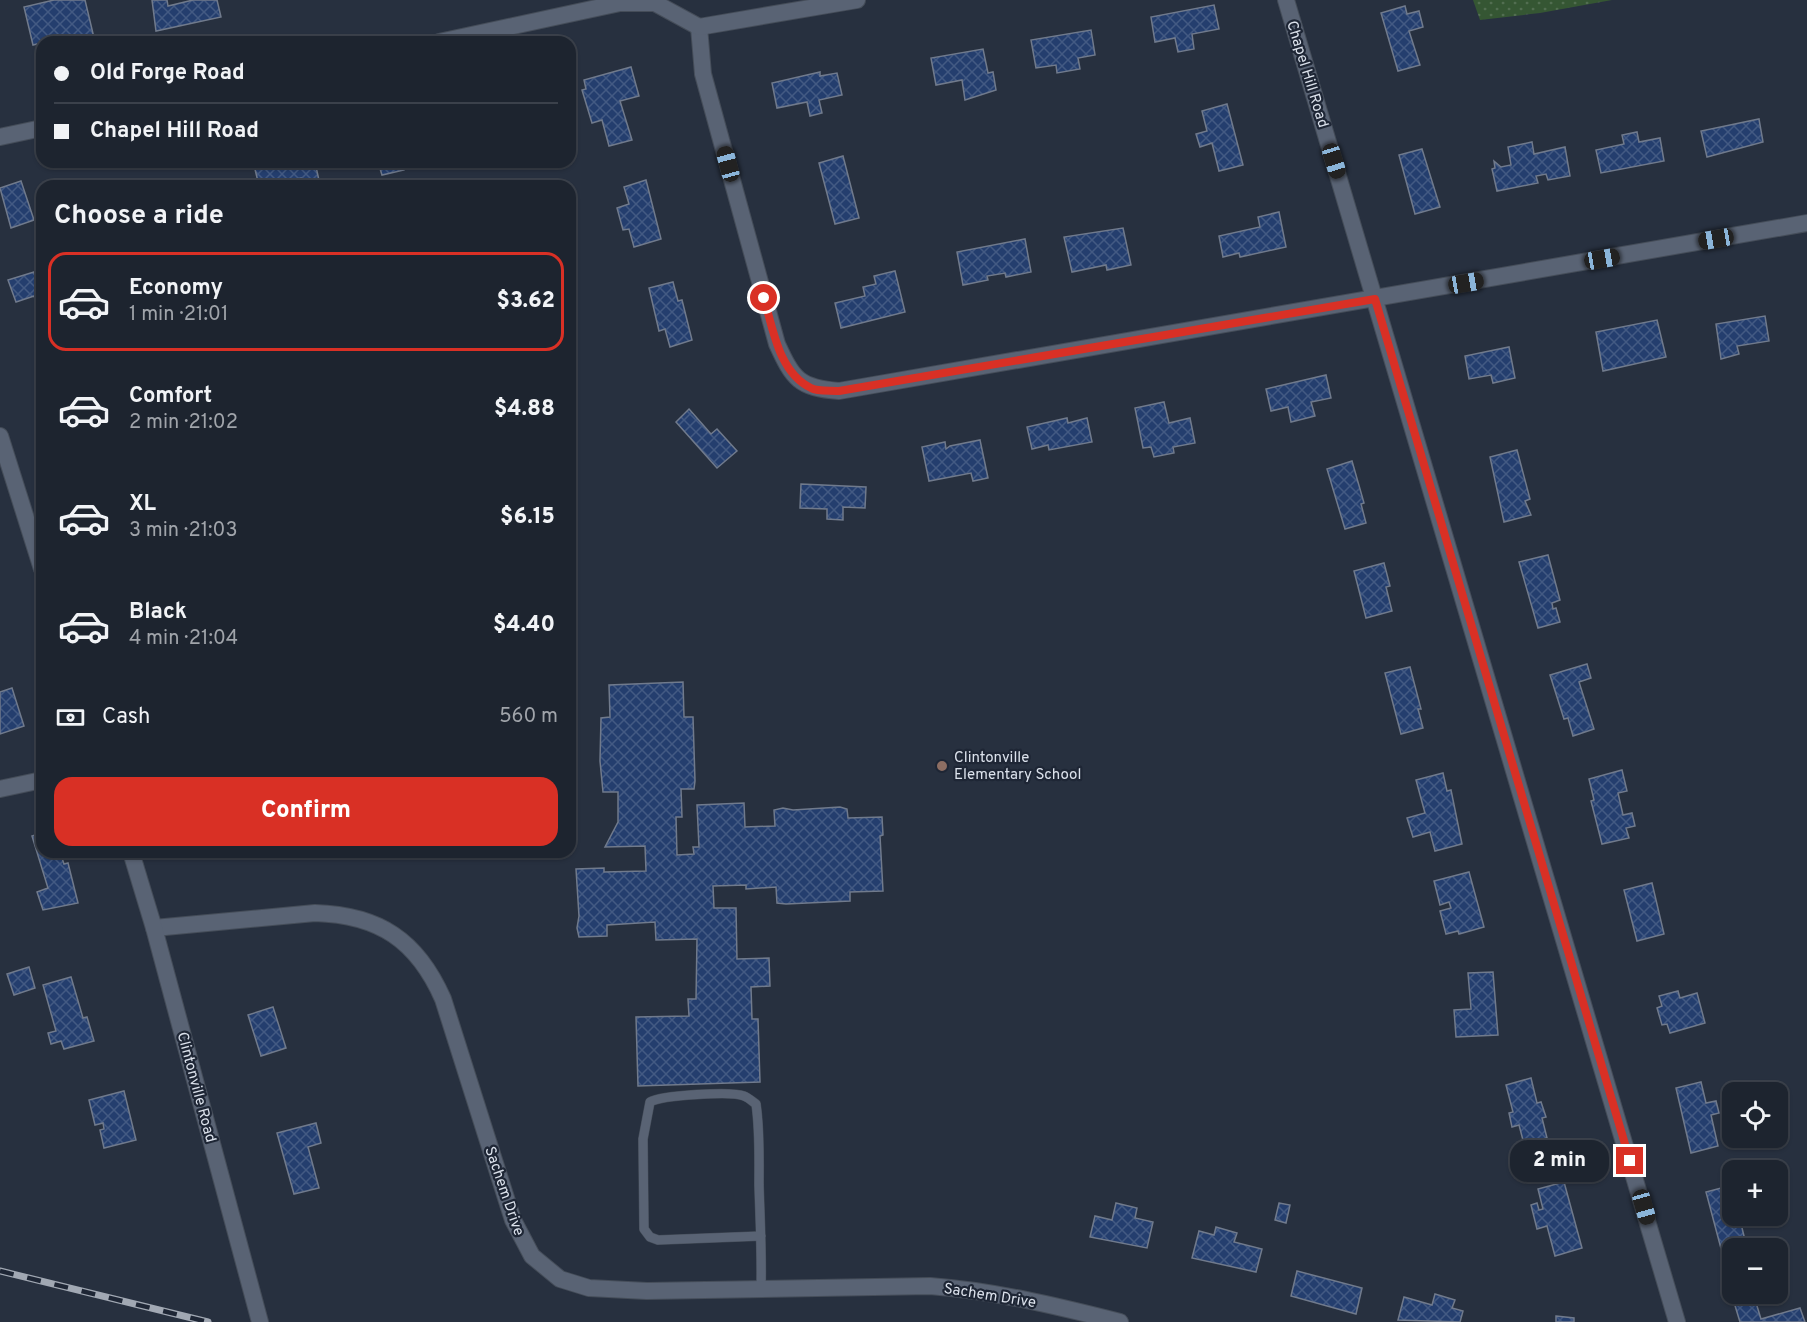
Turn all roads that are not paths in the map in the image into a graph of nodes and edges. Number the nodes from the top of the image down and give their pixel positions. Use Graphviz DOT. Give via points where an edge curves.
graph roads {
  1 [pos="857,0"];
  2 [pos="1286,0"];
  3 [pos="699,27"];
  4 [pos="467,36"];
  5 [pos="36,129"];
  6 [pos="0,137"];
  7 [pos="1807,223"];
  8 [pos="1375,299"];
  9 [pos="0,436"];
  10 [pos="36,550"];
  11 [pos="36,781"];
  12 [pos="0,789"];
  13 [pos="132,858"];
  14 [pos="154,928"];
  15 [pos="761,1236"];
  16 [pos="761,1289"];
  17 [pos="260,1322"];
  18 [pos="1120,1322"];
  19 [pos="1677,1322"];
  1 -- 3 [label="street"];
  2 -- 8 [label="street, Chapel Hill Road"];
  3 -- 4 [label="street" via="655,3 620,3"];
  3 -- 8 [label="street" via="703,74 777,344 790,371 812,389 839,391"];
  5 -- 6 [label="street"];
  7 -- 8 [label="street"];
  8 -- 19 [label="street, Chapel Hill Road"];
  9 -- 10 [label="street"];
  11 -- 12 [label="street"];
  13 -- 14 [label="street, Clintonville Road"];
  14 -- 16 [label="street, Sachem Drive" via="315,913 357,917 386,929 422,960 438,986 513,1220 522,1241 545,1269 560,1280 589,1288 647,1292"];
  14 -- 17 [label="street, Clintonville Road"];
  15 -- 15 [label="lane" via="756,1104 743,1095 683,1095 650,1102 643,1139 644,1229 650,1237 658,1240"];
  15 -- 16 [label="lane"];
  16 -- 18 [label="street, Sachem Drive" via="971,1289 1009,1294"];
}
